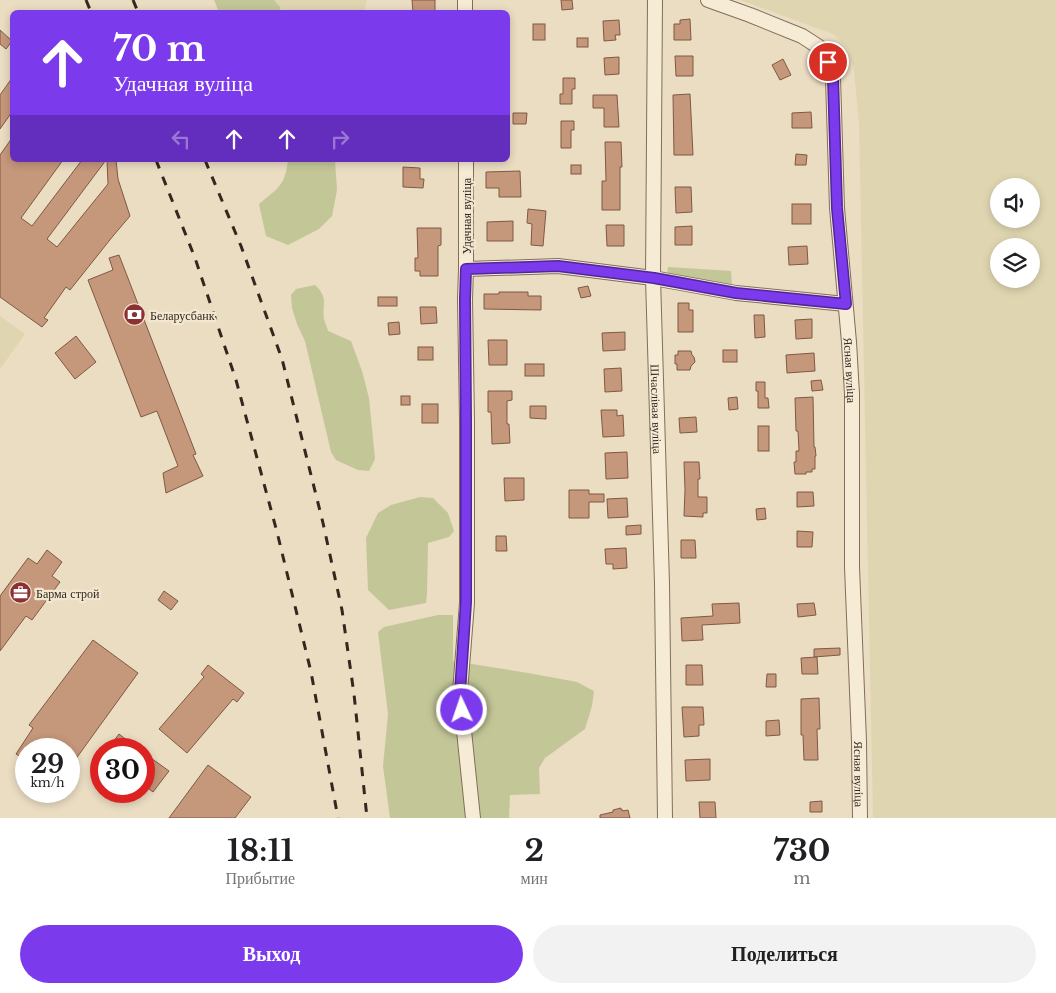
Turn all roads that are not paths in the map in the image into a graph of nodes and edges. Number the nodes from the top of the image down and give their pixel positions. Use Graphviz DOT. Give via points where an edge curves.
graph roads {
  1 [pos="655,0"];
  2 [pos="708,0"];
  3 [pos="466,162"];
  4 [pos="466,269"];
  5 [pos="654,278"];
  6 [pos="846,304"];
  7 [pos="473,818"];
  8 [pos="665,818"];
  9 [pos="860,818"];
  1 -- 5 [label="street, Шчаслівая вуліца"];
  2 -- 6 [label="street, Ясная вуліца" via="802,36 819,47 828,62 833,78 837,208"];
  3 -- 4 [label="street, Удачная вуліца"];
  4 -- 5 [label="street" via="558,266"];
  4 -- 7 [label="street, Удачная вуліца" via="466,602 460,692"];
  5 -- 6 [label="street" via="736,293"];
  5 -- 8 [label="street, Шчаслівая вуліца"];
  6 -- 9 [label="street, Ясная вуліца" via="852,394 852,567"];
}
